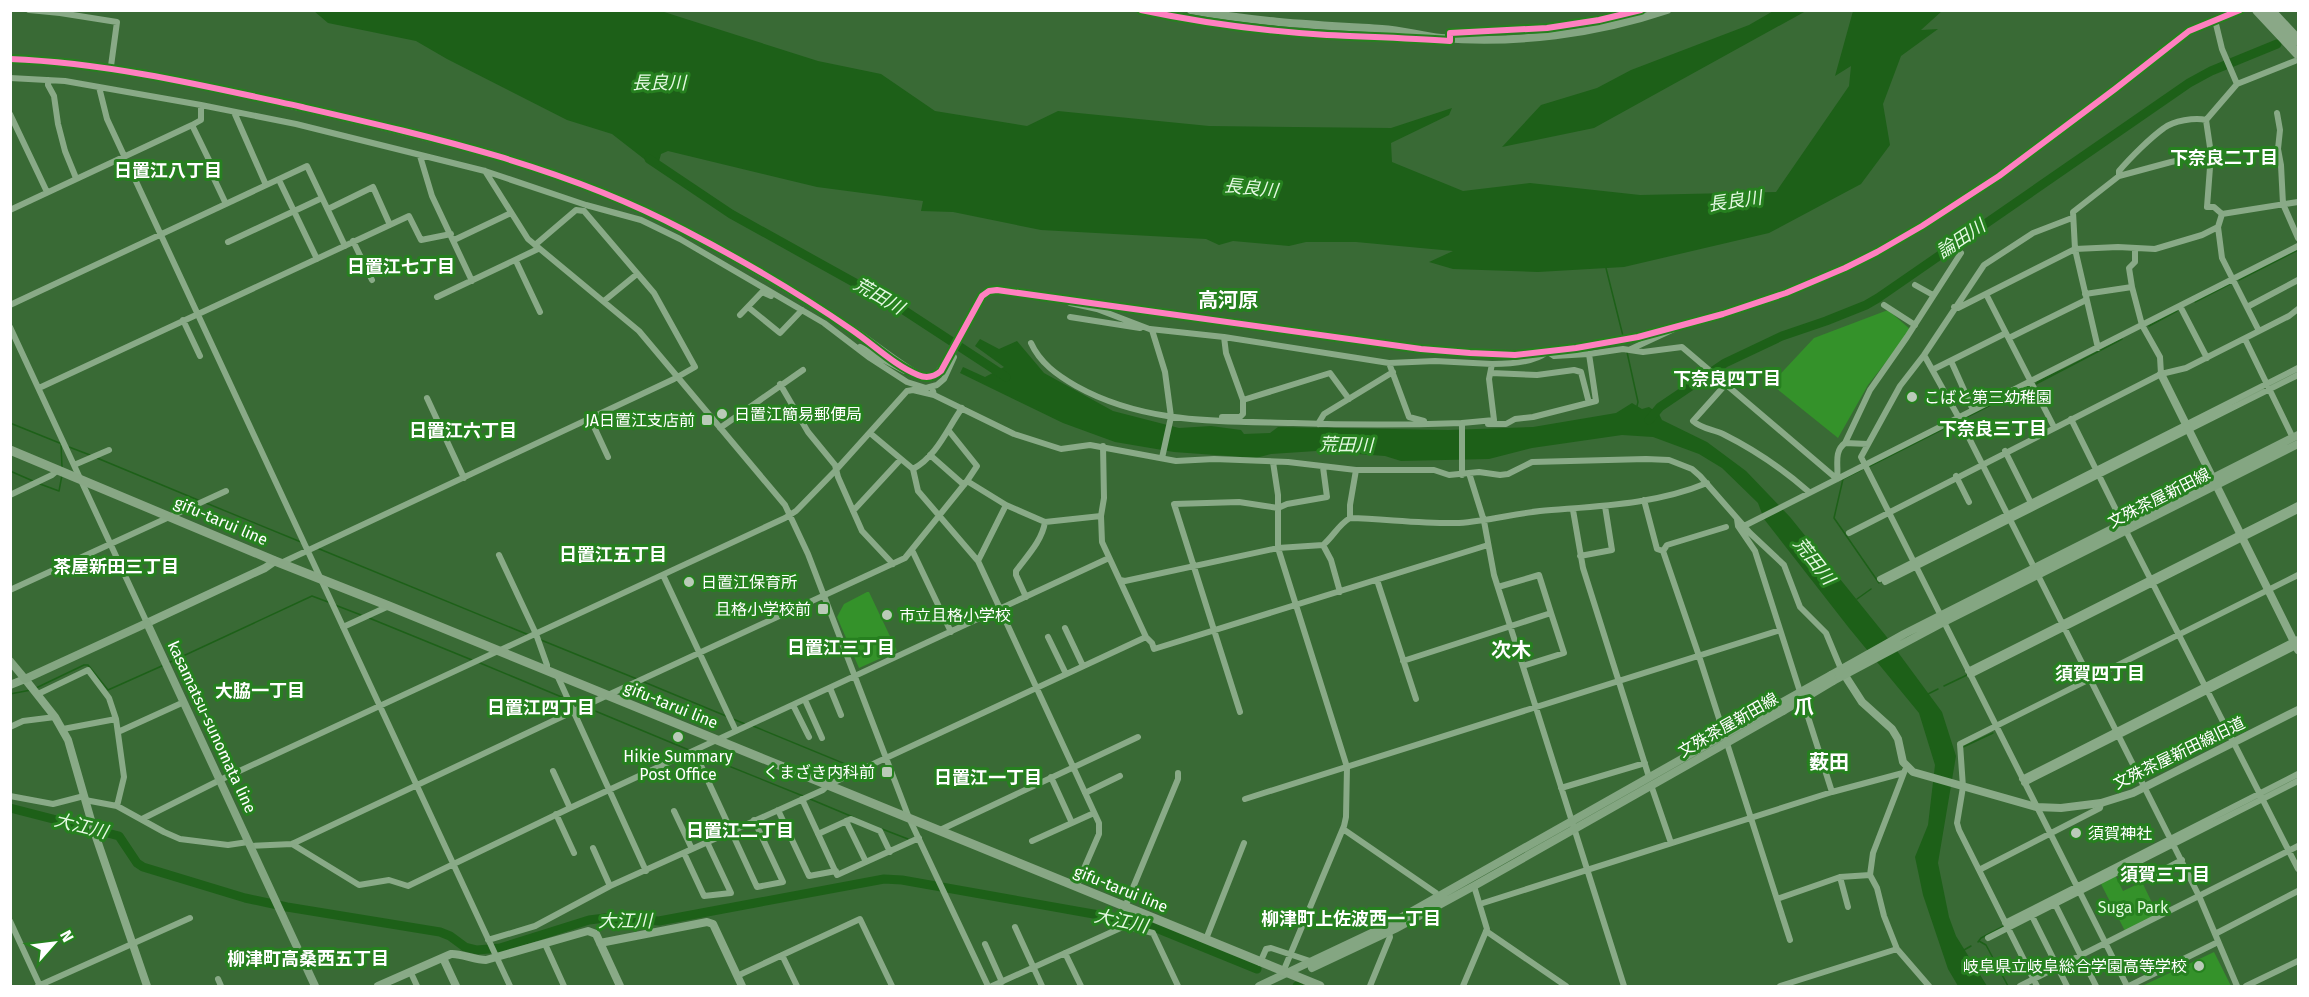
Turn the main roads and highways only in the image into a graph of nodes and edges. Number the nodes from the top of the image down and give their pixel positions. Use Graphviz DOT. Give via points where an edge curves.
graph roads {
  1 [pos="1191,10"];
  2 [pos="1667,10"];
  3 [pos="2257,10"];
  4 [pos="2270,10"];
  5 [pos="1217,12"];
  6 [pos="2298,40"];
  7 [pos="2295,59"];
  8 [pos="2297,442"];
  9 [pos="10,450"];
  10 [pos="10,661"];
  11 [pos="1573,825"];
  12 [pos="1288,974"];
  13 [pos="1273,986"];
  14 [pos="315,987"];
  15 [pos="1259,987"];
  16 [pos="1320,987"];
  1 -- 5 [label="main road"];
  2 -- 5 [label="main road" via="1578,32 1470,39"];
  3 -- 7 [label="highway"];
  4 -- 6 [label="highway"];
  8 -- 11 [label="main road, 文殊茶屋新田線, bridge" via="1869,657"];
  9 -- 12 [label="main road, gifu-tarui line" via="1125,906 1151,925 1206,939"];
  10 -- 14 [label="main road, kasamatsu-sunomata line" via="25,679 147,623"];
  11 -- 12 [label="main road, 文殊茶屋新田線"];
  11 -- 12 [label="main road, 文殊茶屋新田線" via="1389,932"];
  12 -- 13 [label="main road, 文殊茶屋新田線"];
  12 -- 15 [label="main road"];
  12 -- 16 [label="main road, gifu-tarui line"];
}
